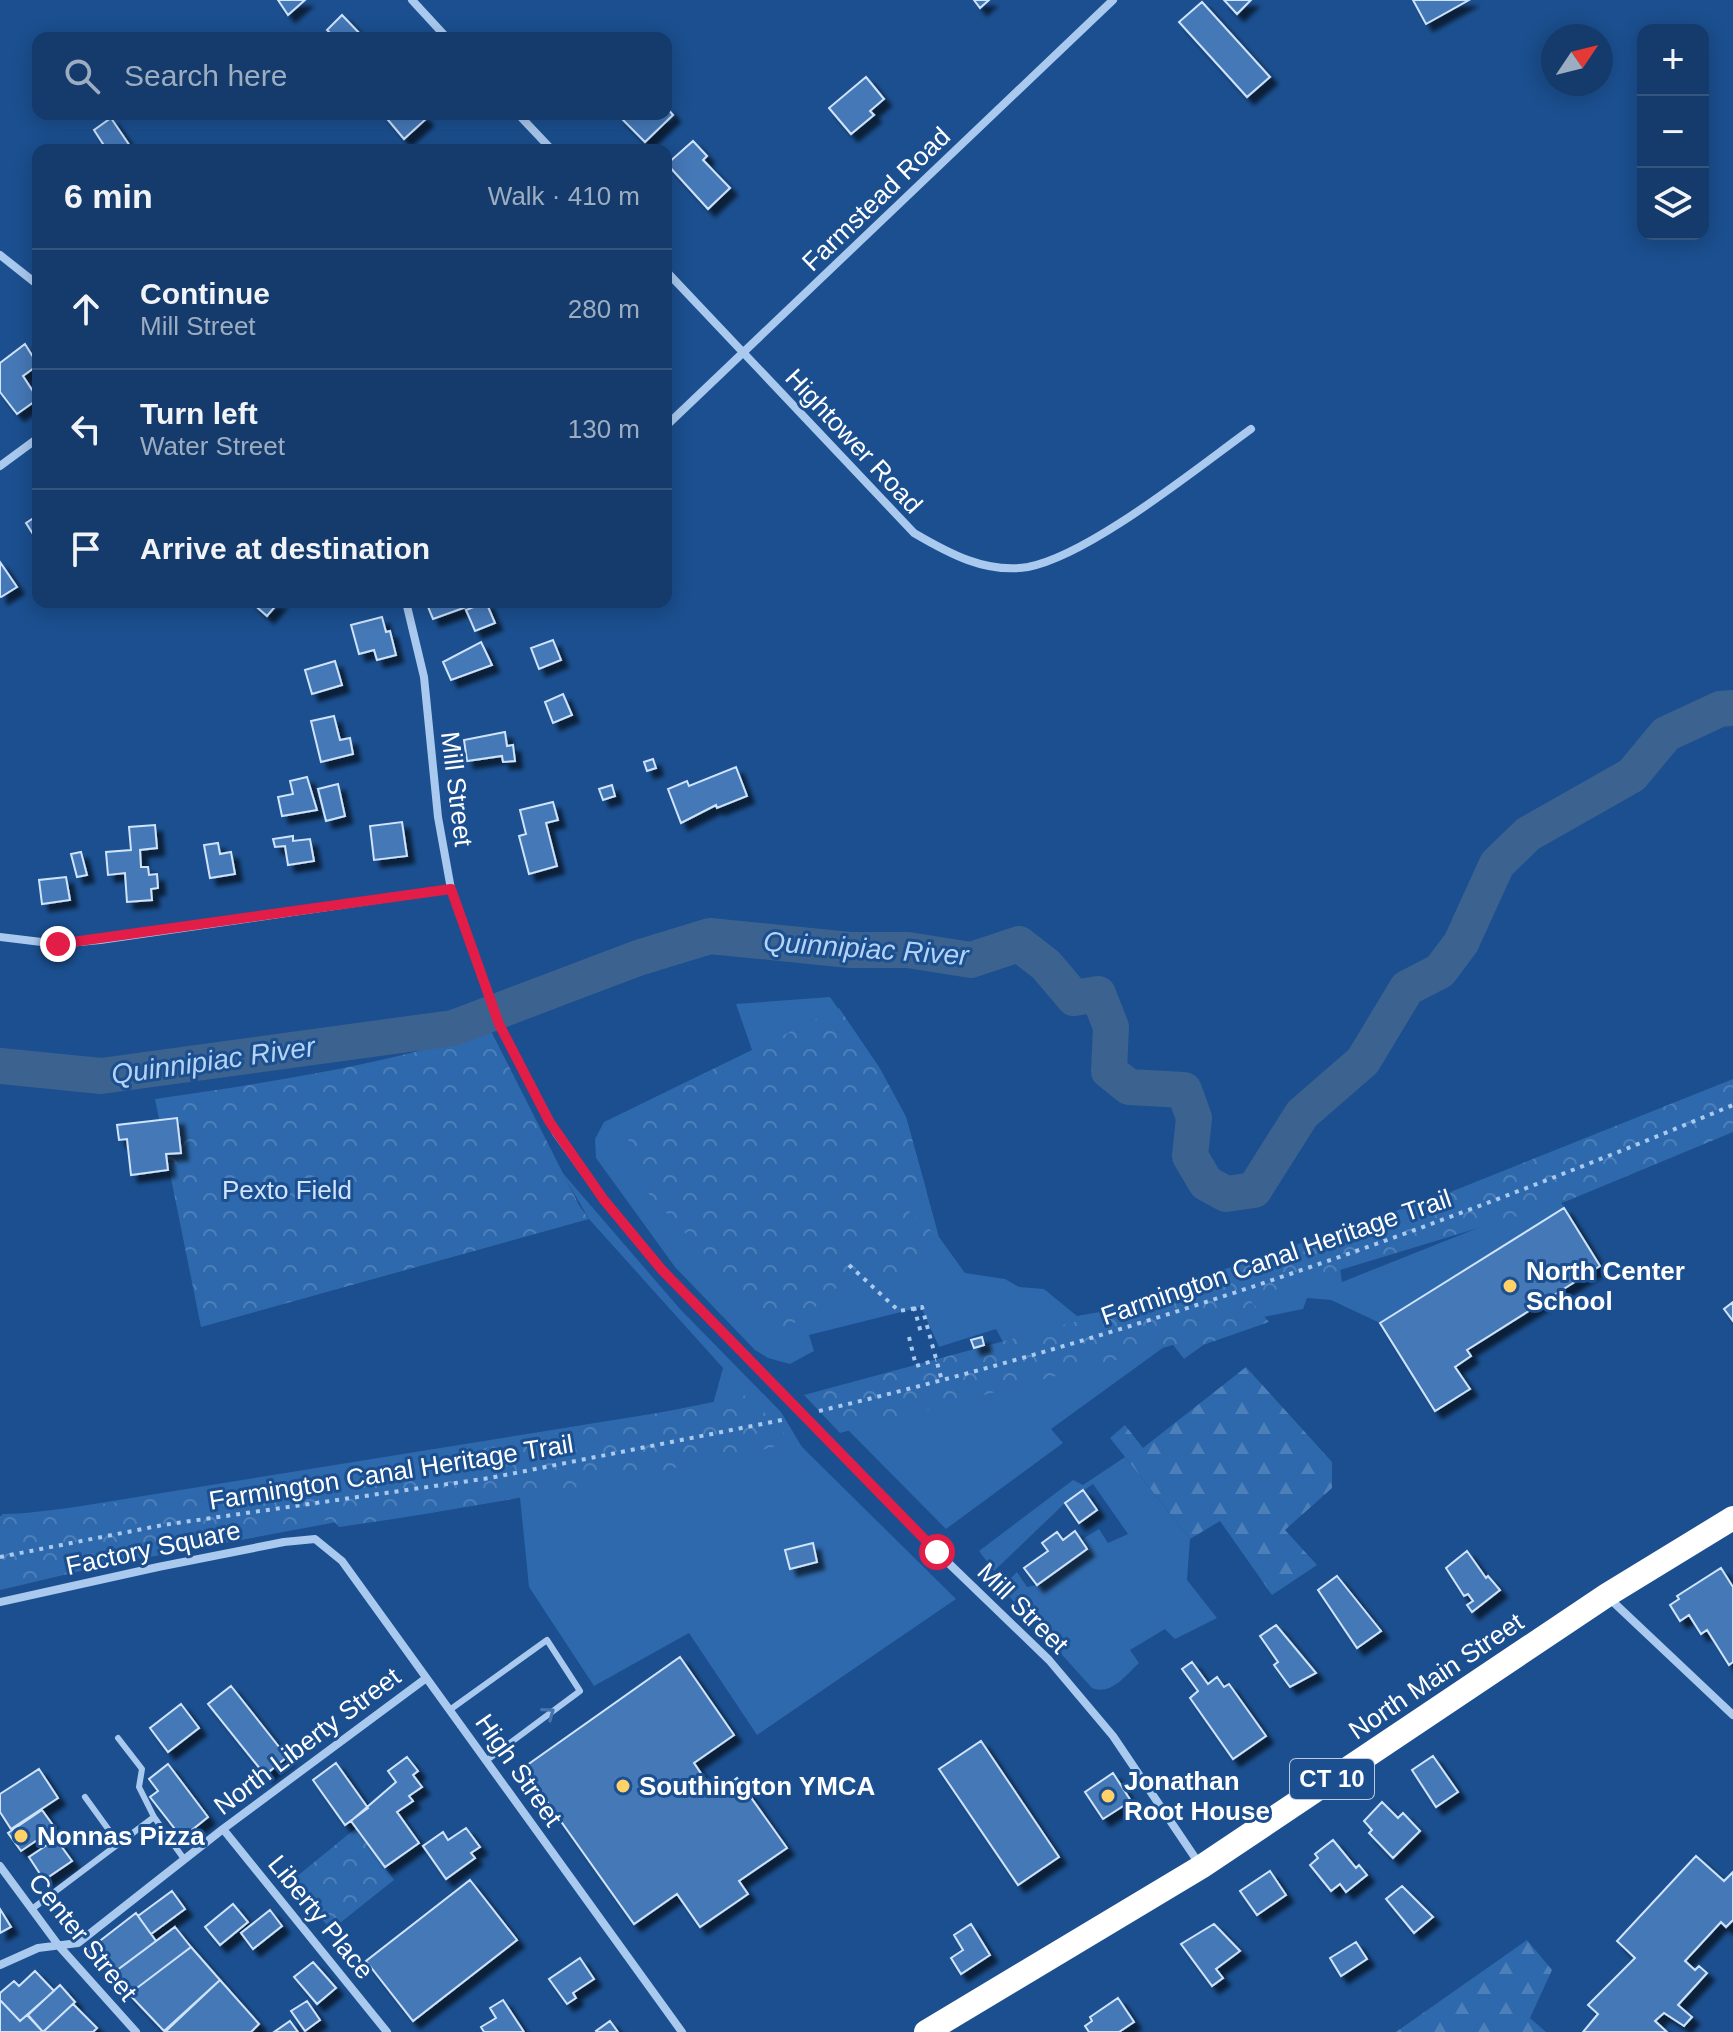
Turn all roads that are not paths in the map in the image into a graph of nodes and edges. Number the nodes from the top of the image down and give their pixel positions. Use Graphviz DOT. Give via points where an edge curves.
graph roads {
  1 [pos="412,0"];
  2 [pos="1113,0"];
  3 [pos="441,32"];
  4 [pos="524,120"];
  5 [pos="546,144"];
  6 [pos="0,255"];
  7 [pos="672,277"];
  8 [pos="32,280"];
  9 [pos="744,353"];
  10 [pos="672,420"];
  11 [pos="1251,429"];
  12 [pos="32,442"];
  13 [pos="0,466"];
  14 [pos="407,608"];
  15 [pos="451,889"];
  16 [pos="0,937"];
  17 [pos="1733,1518"];
  18 [pos="315,1539"];
  19 [pos="1607,1595"];
  20 [pos="0,1602"];
  21 [pos="425,1679"];
  22 [pos="451,1709"];
  23 [pos="1733,1715"];
  24 [pos="118,1738"];
  25 [pos="487,1760"];
  26 [pos="85,1797"];
  27 [pos="154,1817"];
  28 [pos="223,1829"];
  29 [pos="119,1844"];
  30 [pos="184,1859"];
  31 [pos="0,1866"];
  32 [pos="1201,1867"];
  33 [pos="32,1909"];
  34 [pos="59,1946"];
  35 [pos="0,1965"];
  36 [pos="136,2032"];
  37 [pos="388,2032"];
  38 [pos="682,2032"];
  39 [pos="926,2032"];
  1 -- 3 [label="street"];
  2 -- 9 [label="street, Farmstead Road"];
  4 -- 5 [label="street"];
  6 -- 8 [label="street"];
  7 -- 9 [label="street, Hightower Road"];
  9 -- 10 [label="street, Farmstead Road"];
  9 -- 11 [label="street, Hightower Road" via="914,533 953,556 989,567 1028,567 1070,552"];
  12 -- 13 [label="street"];
  14 -- 15 [label="street, Mill Street" via="424,677"];
  15 -- 16 [label="street" via="100,940 58,944"];
  15 -- 32 [label="street, Mill Street" via="499,1024 556,1133 604,1200 662,1270 1049,1660 1113,1736"];
  17 -- 19 [label="highway, North Main Street / CT 10"];
  18 -- 20 [label="street, Factory Square"];
  18 -- 21 [label="street, High Street" via="342,1561"];
  19 -- 23 [label="street"];
  19 -- 32 [label="highway, North Main Street / CT 10"];
  21 -- 22 [label="street, High Street"];
  21 -- 28 [label="street, North Liberty Street"];
  22 -- 25 [label="street, High Street"];
  25 -- 22 [label="lane, one-way" via="580,1691 547,1640"];
  24 -- 27 [label="lane" via="142,1769 139,1787"];
  25 -- 38 [label="street, High Street"];
  26 -- 29 [label="lane"];
  27 -- 29 [label="lane"];
  27 -- 30 [label="lane"];
  28 -- 30 [label="street, North Liberty Street"];
  28 -- 37 [label="street, Liberty Place"];
  29 -- 33 [label="lane"];
  30 -- 34 [label="street, North Liberty Street" via="78,1943"];
  31 -- 33 [label="street, Center Street"];
  32 -- 39 [label="highway, North Main Street / CT 10"];
  33 -- 34 [label="street, Center Street"];
  34 -- 35 [label="street, North Liberty Street" via="38,1948"];
  34 -- 36 [label="street, Center Street"];
}
